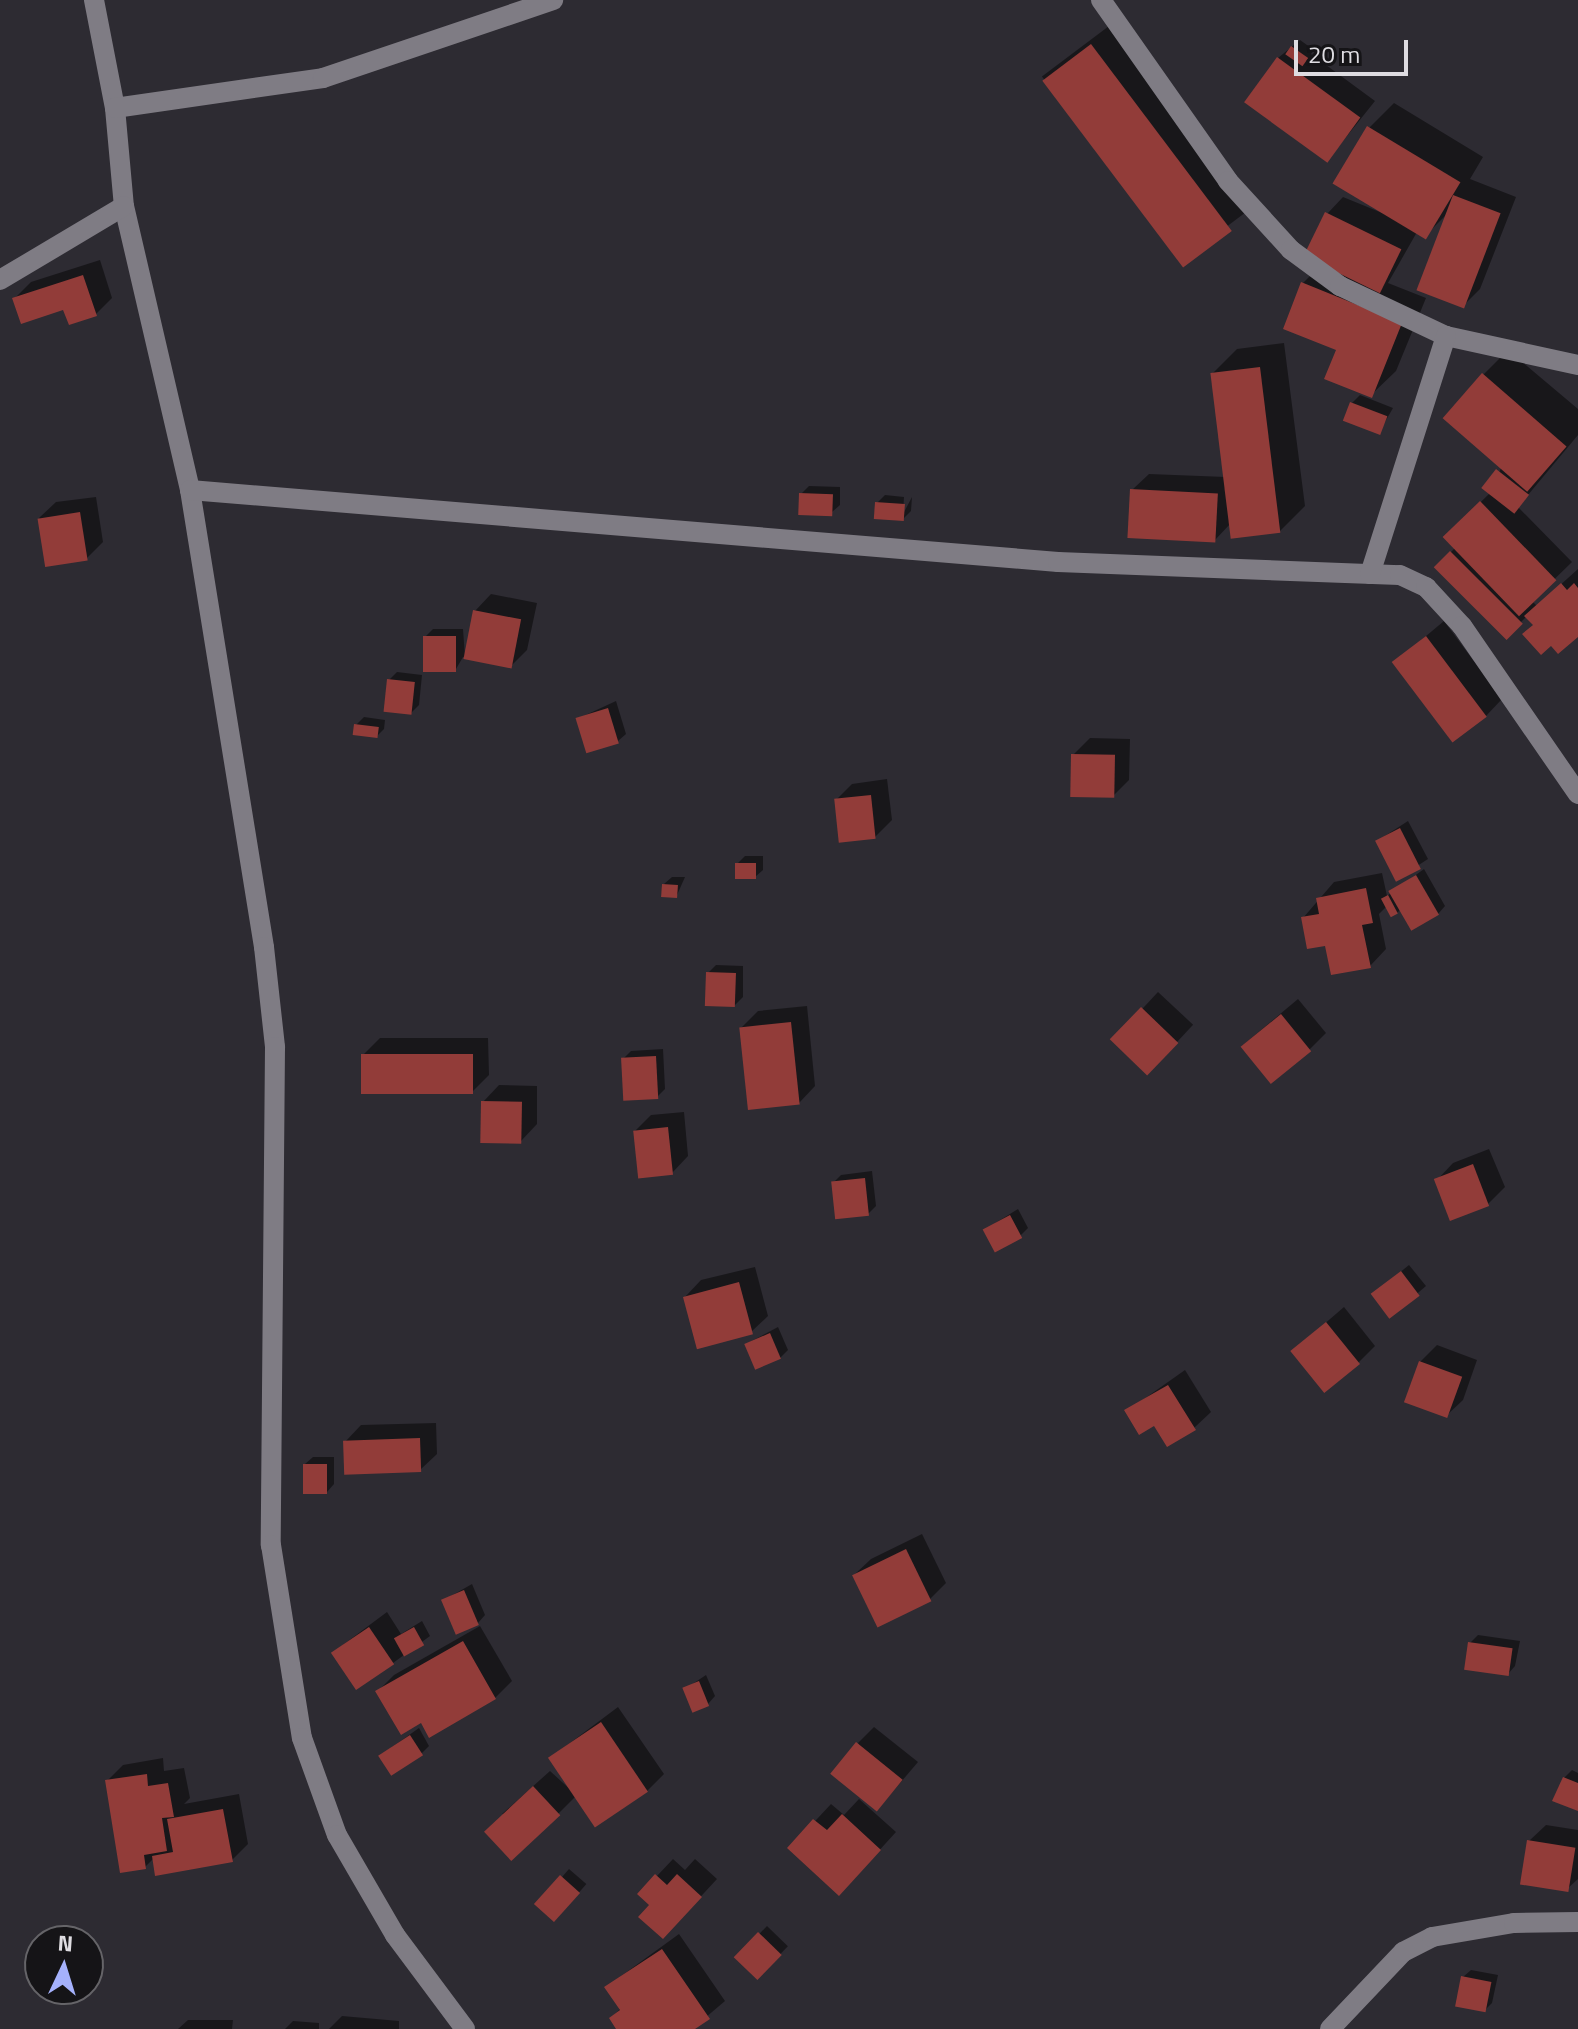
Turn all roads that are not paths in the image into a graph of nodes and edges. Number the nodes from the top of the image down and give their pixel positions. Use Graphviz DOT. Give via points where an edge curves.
graph roads {
  1 [pos="94,0"];
  2 [pos="553,0"];
  3 [pos="1101,0"];
  4 [pos="115,108"];
  5 [pos="124,206"];
  6 [pos="0,280"];
  7 [pos="1446,336"];
  8 [pos="1578,365"];
  9 [pos="190,490"];
  10 [pos="1370,574"];
  11 [pos="1578,794"];
  12 [pos="1578,1922"];
  13 [pos="465,2029"];
  14 [pos="1330,2029"];
  1 -- 4 [label="street"];
  2 -- 4 [label="street" via="323,78"];
  3 -- 7 [label="street" via="1228,181 1291,250 1340,286"];
  4 -- 5 [label="street"];
  5 -- 6 [label="street"];
  5 -- 9 [label="street"];
  7 -- 8 [label="street"];
  7 -- 10 [label="street"];
  9 -- 10 [label="street" via="1058,562"];
  9 -- 13 [label="street" via="236,755 275,1047 271,1545 302,1738 337,1835 395,1935"];
  10 -- 11 [label="street" via="1400,575 1426,587 1462,626"];
  12 -- 14 [label="street" via="1514,1923 1432,1937 1403,1952"];
}
